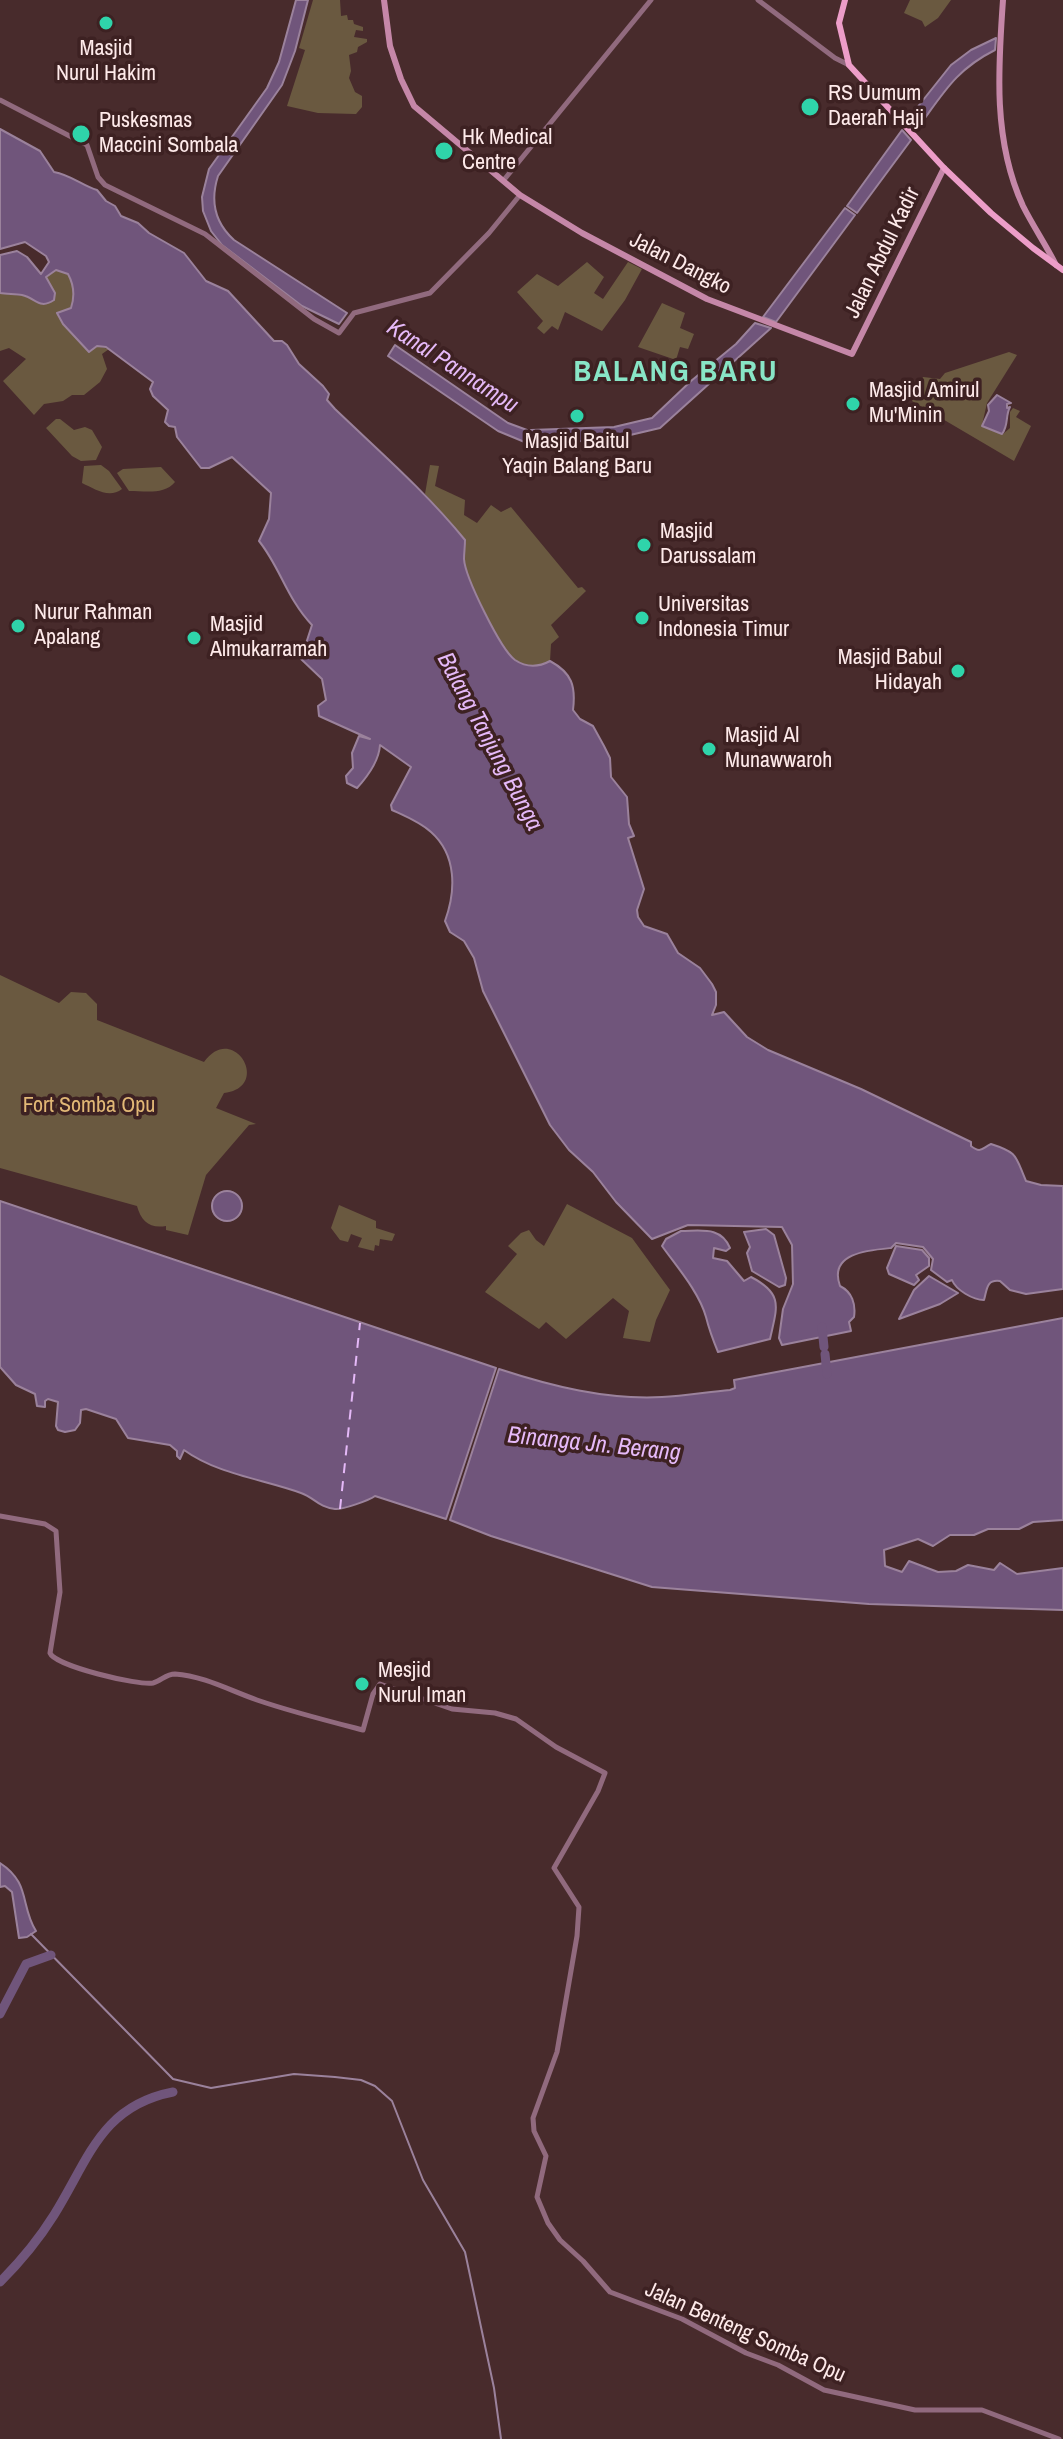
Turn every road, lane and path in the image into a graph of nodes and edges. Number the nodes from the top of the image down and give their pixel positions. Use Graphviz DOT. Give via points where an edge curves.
graph roads {
  1 [pos="384,0"];
  2 [pos="651,0"];
  3 [pos="758,0"];
  4 [pos="845,0"];
  5 [pos="1003,0"];
  6 [pos="849,65"];
  7 [pos="0,100"];
  8 [pos="944,168"];
  9 [pos="503,181"];
  10 [pos="520,195"];
  11 [pos="1056,265"];
  12 [pos="1063,270"];
  13 [pos="852,354"];
  14 [pos="0,1516"];
  15 [pos="1059,2439"];
  1 -- 9 [label="main road, Jalan Dangko" via="390,46 409,98"];
  2 -- 9 [label="street"];
  3 -- 6 [label="street"];
  4 -- 6 [label="main road" via="839,23"];
  5 -- 11 [label="main road" via="1000,120 1022,203"];
  6 -- 8 [label="main road"];
  7 -- 10 [label="street" via="87,145 105,185 205,234 314,319 340,330 353,314 430,293"];
  8 -- 11 [label="main road"];
  8 -- 13 [label="main road, Jalan Abdul Kadir"];
  9 -- 10 [label="main road, Jalan Dangko"];
  10 -- 13 [label="main road, Jalan Dangko" via="707,299"];
  11 -- 12 [label="main road"];
  14 -- 15 [label="street, Jalan Benteng Somba Opu" via="56,1531 60,1592 50,1653 55,1660 149,1683 177,1674 363,1730 380,1684 452,1709 516,1719 605,1773 554,1868 579,1907 557,2052 533,2118 546,2156 537,2197 548,2223 610,2292 682,2319 824,2390 915,2410 982,2410"];
}
